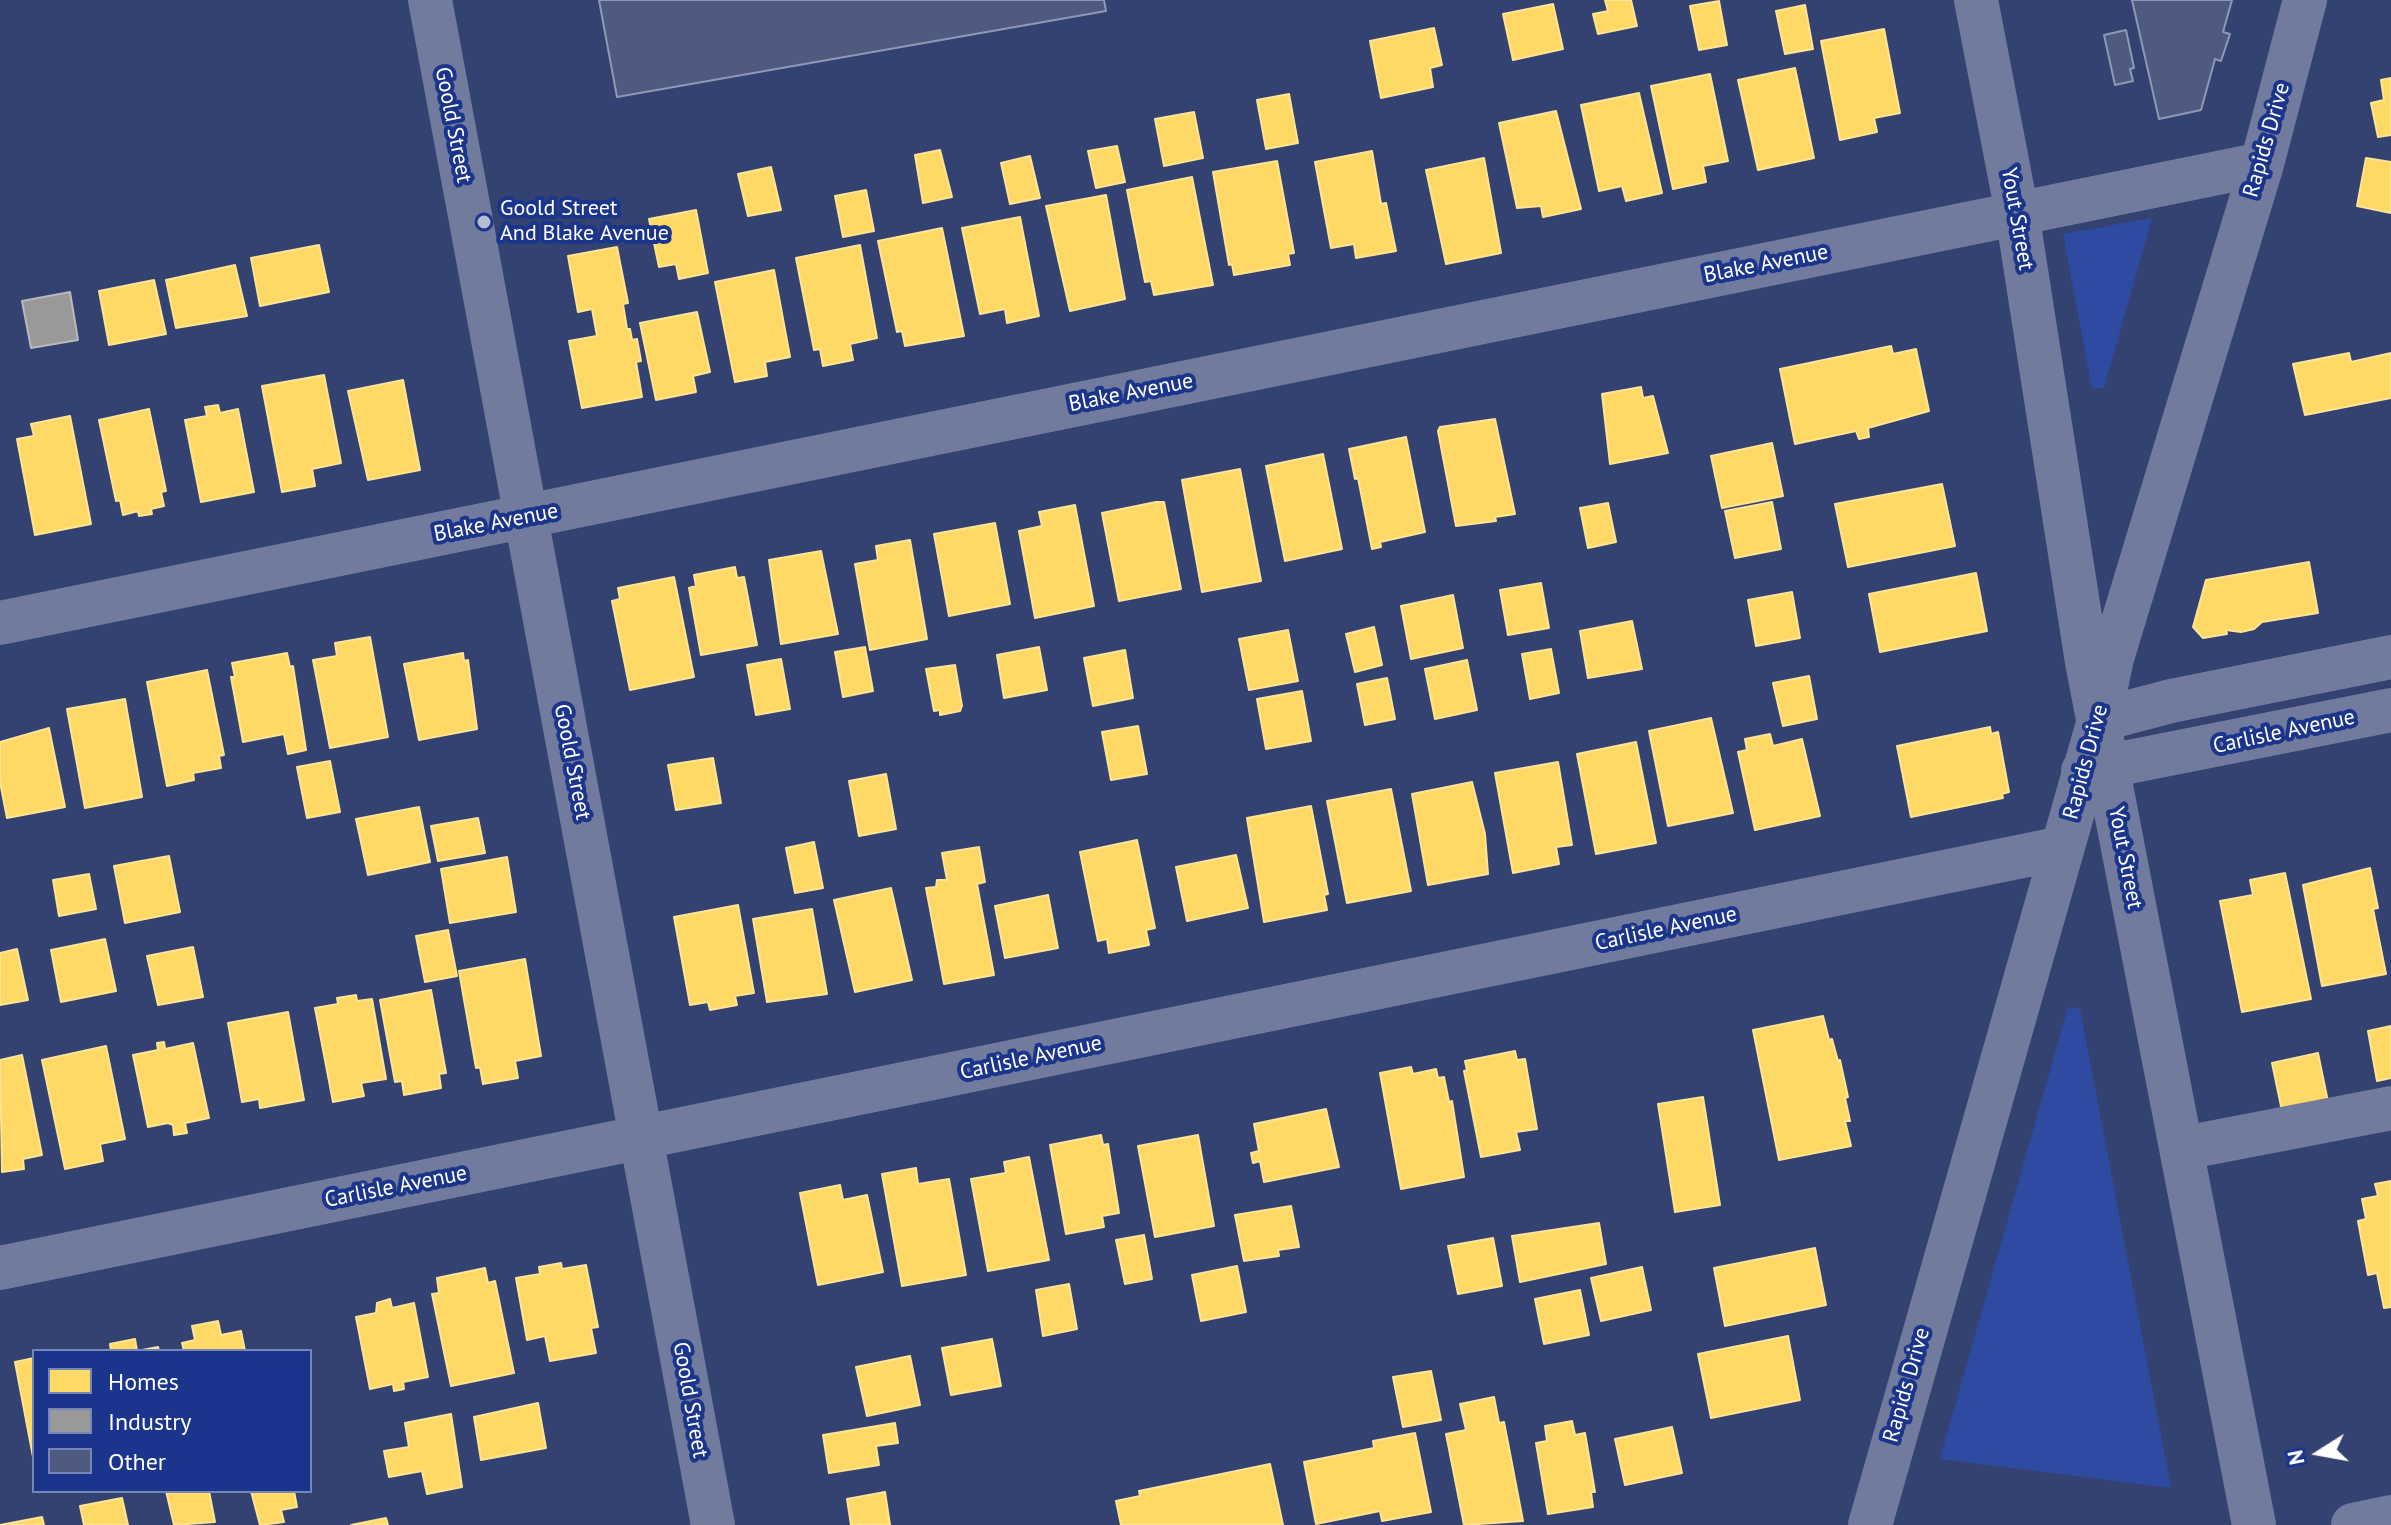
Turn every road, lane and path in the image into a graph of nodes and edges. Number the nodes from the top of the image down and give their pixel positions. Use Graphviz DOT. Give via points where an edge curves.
graph roads {
  1 [pos="430,0"];
  2 [pos="1976,0"];
  3 [pos="2305,0"];
  4 [pos="2262,164"];
  5 [pos="2017,213"];
  6 [pos="526,516"];
  7 [pos="0,623"];
  8 [pos="2391,657"];
  9 [pos="2391,710"];
  10 [pos="2099,720"];
  11 [pos="2095,769"];
  12 [pos="2062,848"];
  13 [pos="2391,1108"];
  14 [pos="642,1137"];
  15 [pos="2184,1148"];
  16 [pos="0,1268"];
  17 [pos="2391,1517"];
  18 [pos="713,1525"];
  19 [pos="1870,1525"];
  20 [pos="2254,1525"];
  21 [pos="2353,1525"];
  1 -- 6 [label="street, Goold Street"];
  2 -- 5 [label="street, Yout Street"];
  3 -- 4 [label="street, Rapids Drive"];
  4 -- 5 [label="street, Blake Avenue"];
  4 -- 10 [label="street, Rapids Drive" via="2112,658"];
  5 -- 6 [label="street, Blake Avenue"];
  5 -- 10 [label="street, Yout Street"];
  6 -- 7 [label="street, Blake Avenue"];
  6 -- 14 [label="street, Goold Street"];
  8 -- 10 [label="street"];
  9 -- 11 [label="street, Carlisle Avenue"];
  10 -- 11 [label="street, Yout Street"];
  11 -- 12 [label="street, Rapids Drive"];
  11 -- 15 [label="street, Yout Street"];
  12 -- 14 [label="street, Carlisle Avenue"];
  12 -- 19 [label="street, Rapids Drive"];
  13 -- 15 [label="street"];
  14 -- 16 [label="street, Carlisle Avenue"];
  14 -- 18 [label="street, Goold Street"];
  15 -- 20 [label="street, Yout Street"];
  17 -- 21 [label="street"];
}
